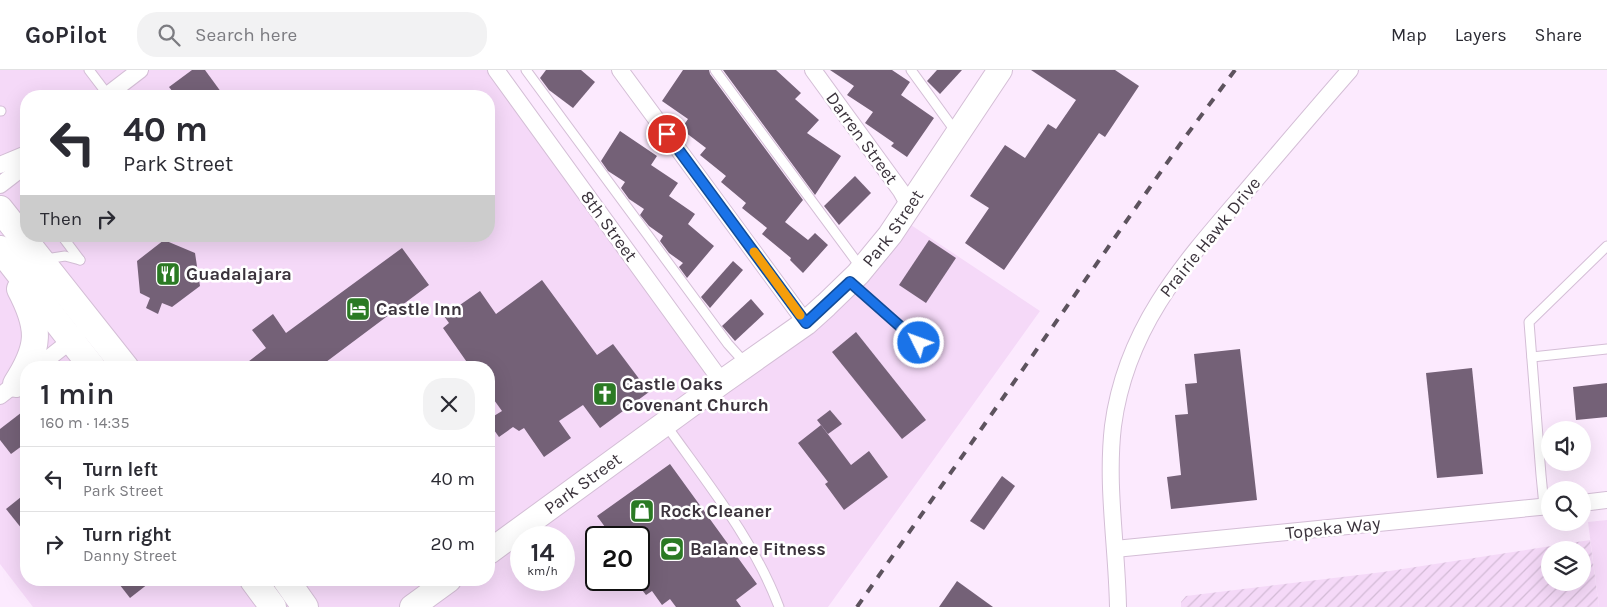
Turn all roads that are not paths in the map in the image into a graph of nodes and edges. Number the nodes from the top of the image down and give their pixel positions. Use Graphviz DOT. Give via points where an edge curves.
graph roads {
  1 [pos="89,70"];
  2 [pos="140,70"];
  3 [pos="496,70"];
  4 [pos="526,70"];
  5 [pos="620,70"];
  6 [pos="716,70"];
  7 [pos="813,70"];
  8 [pos="911,70"];
  9 [pos="1000,70"];
  10 [pos="1350,70"];
  11 [pos="103,90"];
  12 [pos="115,90"];
  13 [pos="958,134"];
  14 [pos="20,157"];
  15 [pos="0,165"];
  16 [pos="20,170"];
  17 [pos="0,185"];
  18 [pos="910,207"];
  19 [pos="0,210"];
  20 [pos="20,235"];
  21 [pos="26,242"];
  22 [pos="66,242"];
  23 [pos="1607,246"];
  24 [pos="0,249"];
  25 [pos="0,254"];
  26 [pos="40,260"];
  27 [pos="856,276"];
  28 [pos="806,323"];
  29 [pos="91,324"];
  30 [pos="71,340"];
  31 [pos="919,343"];
  32 [pos="1607,349"];
  33 [pos="1532,357"];
  34 [pos="29,361"];
  35 [pos="45,361"];
  36 [pos="88,361"];
  37 [pos="120,361"];
  38 [pos="746,364"];
  39 [pos="722,382"];
  40 [pos="665,424"];
  41 [pos="1541,481"];
  42 [pos="1607,500"];
  43 [pos="1591,502"];
  44 [pos="1541,507"];
  45 [pos="495,548"];
  46 [pos="1115,550"];
  47 [pos="257,586"];
  48 [pos="290,586"];
  49 [pos="441,586"];
  50 [pos="273,607"];
  51 [pos="305,607"];
  52 [pos="412,607"];
  53 [pos="779,607"];
  54 [pos="1118,607"];
  1 -- 11 [label="lane"];
  2 -- 12 [label="street"];
  3 -- 39 [label="street, 8th Street"];
  4 -- 38 [label="lane"];
  5 -- 28 [label="street"];
  6 -- 27 [label="lane"];
  7 -- 18 [label="street, Darren Street"];
  8 -- 13 [label="lane"];
  9 -- 13 [label="street, Park Street"];
  10 -- 46 [label="street, Prairie Hawk Drive" via="1186,262 1147,322 1124,378 1114,424 1110,472"];
  13 -- 18 [label="street, Park Street"];
  14 -- 15 [label="street"];
  16 -- 17 [label="street"];
  18 -- 27 [label="street, Park Street"];
  19 -- 20 [label="main road"];
  21 -- 26 [label="main road"];
  22 -- 26 [label="lane" via="80,260 65,256"];
  23 -- 33 [label="lane" via="1529,322"];
  24 -- 30 [label="main road"];
  25 -- 34 [label="main road" via="28,304 35,330"];
  26 -- 29 [label="main road"];
  27 -- 28 [label="street, Park Street"];
  27 -- 31 [label="lane"];
  28 -- 38 [label="street, Park Street"];
  29 -- 30 [label="street"];
  29 -- 37 [label="main road"];
  30 -- 35 [label="street"];
  30 -- 36 [label="main road"];
  32 -- 33 [label="lane"];
  33 -- 41 [label="lane"];
  38 -- 39 [label="street, Park Street"];
  39 -- 40 [label="street, Park Street"];
  40 -- 45 [label="street, Park Street"];
  40 -- 53 [label="lane" via="741,532"];
  42 -- 43 [label="street"];
  44 -- 46 [label="street, Topeka Way"];
  46 -- 54 [label="street, Prairie Hawk Drive"];
  47 -- 50 [label="main road"];
  48 -- 51 [label="main road"];
  49 -- 52 [label="street"];
}
